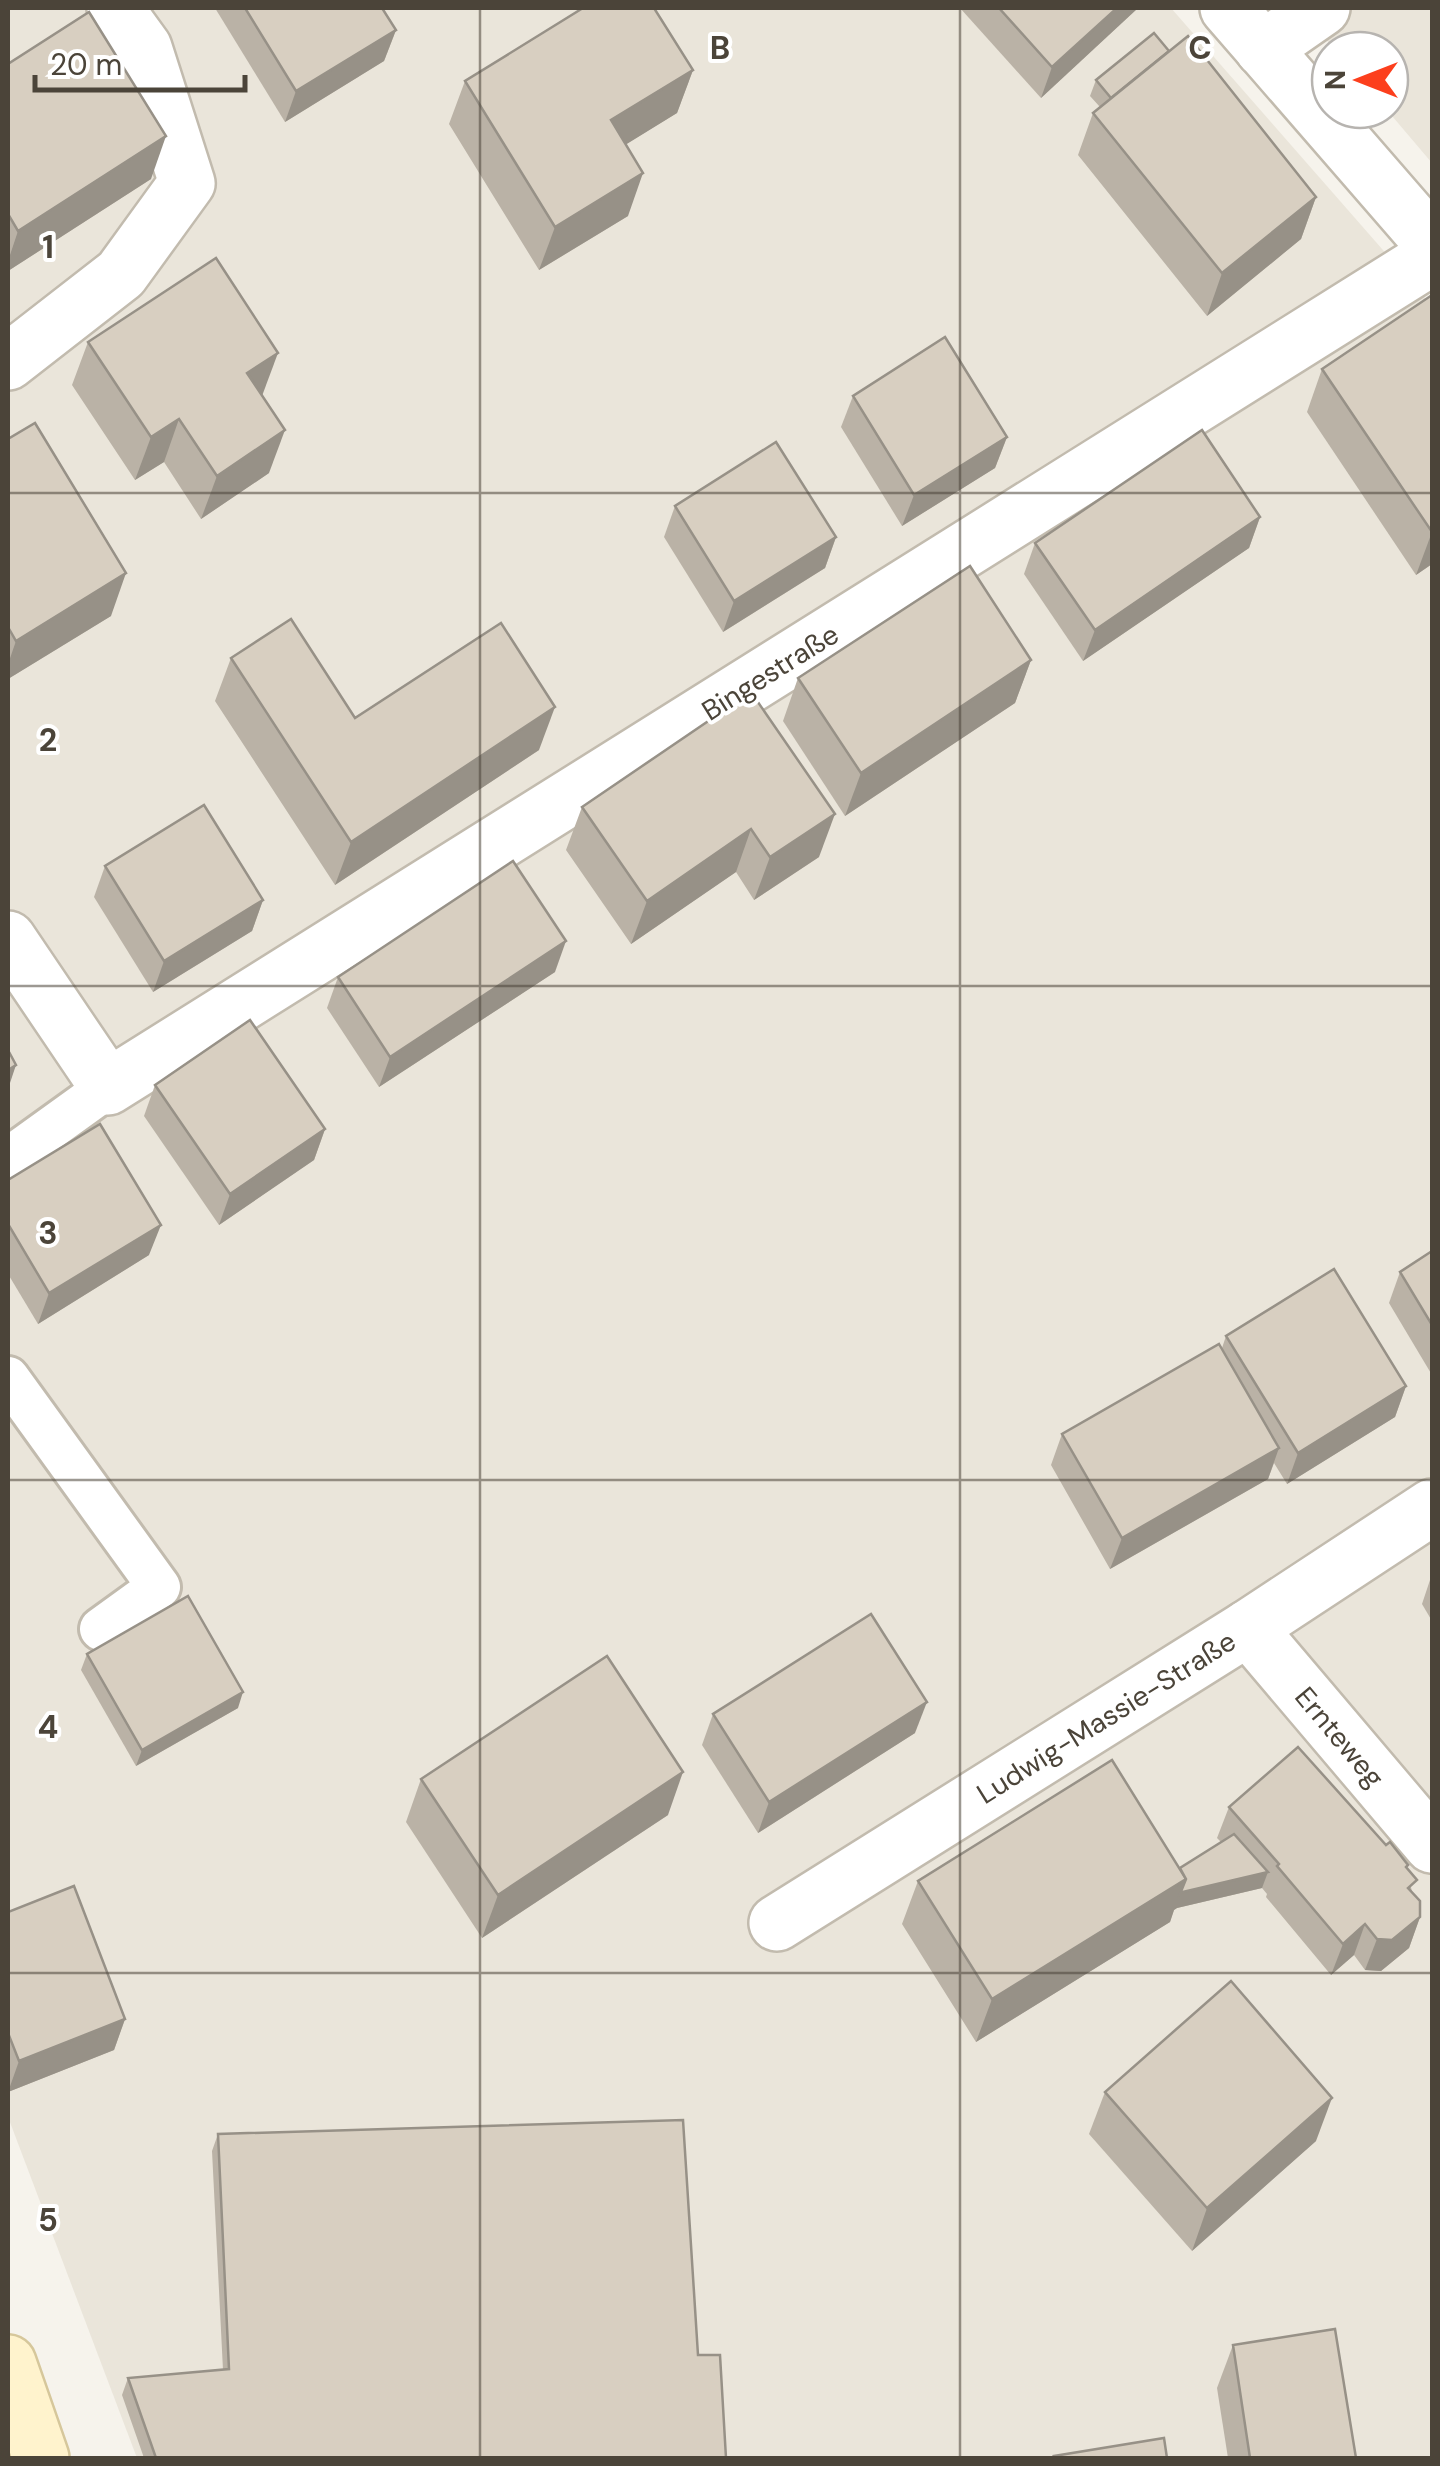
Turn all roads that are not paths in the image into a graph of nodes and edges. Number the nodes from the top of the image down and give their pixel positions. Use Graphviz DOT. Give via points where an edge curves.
graph roads {
  1 [pos="115,8"];
  2 [pos="1228,8"];
  3 [pos="1322,8"];
  4 [pos="1263,49"];
  5 [pos="1432,243"];
  6 [pos="1432,257"];
  7 [pos="8,362"];
  8 [pos="8,940"];
  9 [pos="108,1088"];
  10 [pos="8,1159"];
  11 [pos="8,1378"];
  12 [pos="1432,1507"];
  13 [pos="1248,1628"];
  14 [pos="101,1629"];
  15 [pos="1432,1845"];
  16 [pos="777,1923"];
  17 [pos="8,2364"];
  18 [pos="41,2458"];
  1 -- 7 [label="street" via="144,48 187,183 121,274"];
  2 -- 4 [label="street"];
  3 -- 4 [label="street"];
  4 -- 5 [label="street"];
  6 -- 9 [label="street, Bingestraße"];
  8 -- 9 [label="street"];
  9 -- 10 [label="lane"];
  11 -- 14 [label="lane" via="159,1587"];
  12 -- 13 [label="street, Ludwig-Massie-Straße"];
  13 -- 15 [label="street, Ernteweg"];
  13 -- 16 [label="street, Ludwig-Massie-Straße"];
  17 -- 18 [label="main road"];
}
